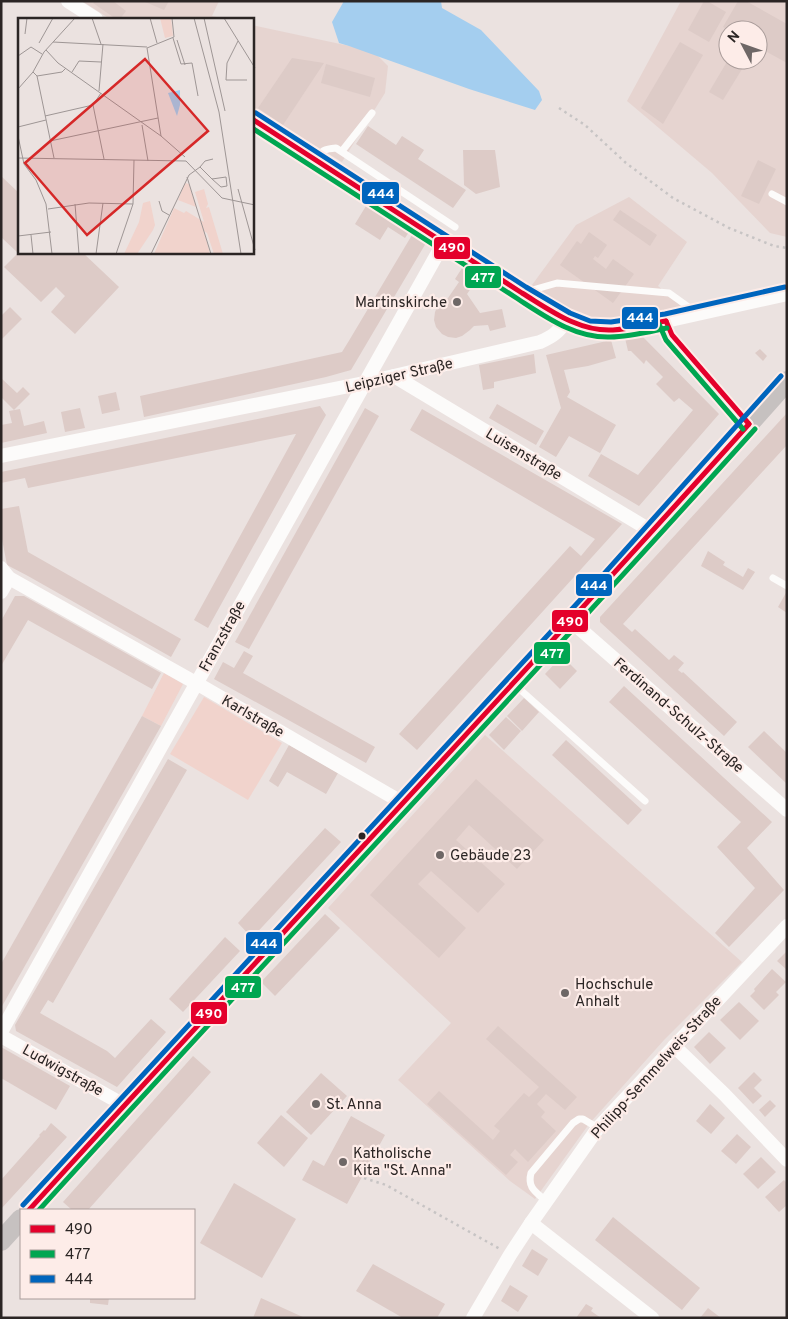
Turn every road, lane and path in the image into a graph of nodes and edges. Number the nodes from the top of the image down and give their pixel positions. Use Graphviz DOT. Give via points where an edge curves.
graph roads {
  1 [pos="68,1"];
  2 [pos="94,18"];
  3 [pos="559,108"];
  4 [pos="372,113"];
  5 [pos="254,120"];
  6 [pos="342,151"];
  7 [pos="316,159"];
  8 [pos="772,194"];
  9 [pos="787,202"];
  10 [pos="455,227"];
  11 [pos="444,242"];
  12 [pos="787,248"];
  13 [pos="522,293"];
  14 [pos="787,294"];
  15 [pos="697,313"];
  16 [pos="567,320"];
  17 [pos="394,376"];
  18 [pos="787,381"];
  19 [pos="364,383"];
  20 [pos="1,456"];
  21 [pos="653,532"];
  22 [pos="5,573"];
  23 [pos="773,578"];
  24 [pos="787,586"];
  25 [pos="1,592"];
  26 [pos="570,621"];
  27 [pos="196,683"];
  28 [pos="513,683"];
  29 [pos="645,801"];
  30 [pos="403,803"];
  31 [pos="787,810"];
  32 [pos="787,926"];
  33 [pos="1,1034"];
  34 [pos="674,1046"];
  35 [pos="124,1104"];
  36 [pos="598,1128"];
  37 [pos="787,1160"];
  38 [pos="364,1178"];
  39 [pos="546,1201"];
  40 [pos="30,1209"];
  41 [pos="20,1220"];
  42 [pos="531,1223"];
  43 [pos="1,1241"];
  44 [pos="510,1255"];
  45 [pos="473,1318"];
  46 [pos="652,1318"];
  1 -- 2 [label="street"];
  3 -- 12 [label="path" via="585,125 626,164 673,198 729,228"];
  4 -- 6 [label="lane"];
  5 -- 7 [label="street"];
  6 -- 7 [label="lane" via="327,148"];
  6 -- 10 [label="lane"];
  7 -- 11 [label="street"];
  8 -- 9 [label="lane"];
  11 -- 13 [label="street"];
  11 -- 19 [label="street, Franzstraße"];
  13 -- 15 [label="lane" via="557,283 669,293"];
  13 -- 16 [label="street"];
  14 -- 15 [label="street"];
  15 -- 16 [label="street" via="611,330 588,328"];
  16 -- 17 [label="street, Leipziger Straße" via="554,336 540,342"];
  17 -- 19 [label="street, Leipziger Straße"];
  17 -- 21 [label="street, Luisenstraße"];
  18 -- 21 [label="main road"];
  19 -- 20 [label="street, Leipziger Straße"];
  19 -- 27 [label="street, Franzstraße"];
  21 -- 26 [label="main road"];
  22 -- 25 [label="street"];
  22 -- 27 [label="street, Karlstraße"];
  23 -- 24 [label="lane"];
  26 -- 28 [label="main road"];
  26 -- 31 [label="street, Ferdinand-Schulz-Straße"];
  27 -- 30 [label="street, Karlstraße"];
  27 -- 33 [label="street, Franzstraße"];
  28 -- 29 [label="lane"];
  28 -- 30 [label="main road"];
  30 -- 35 [label="main road"];
  32 -- 34 [label="street, Philipp-Semmelweis-Straße"];
  33 -- 35 [label="street, Ludwigstraße"];
  34 -- 36 [label="street, Philipp-Semmelweis-Straße"];
  34 -- 37 [label="street"];
  35 -- 40 [label="main road"];
  36 -- 39 [label="street, Philipp-Semmelweis-Straße"];
  36 -- 39 [label="lane" via="583,1119 576,1120 531,1173 532,1188"];
  38 -- 44 [label="path" via="386,1185"];
  39 -- 42 [label="street, Philipp-Semmelweis-Straße"];
  41 -- 43 [label="main road"];
  42 -- 44 [label="street, Philipp-Semmelweis-Straße"];
  42 -- 46 [label="street"];
  44 -- 45 [label="street, Philipp-Semmelweis-Straße"];
}
